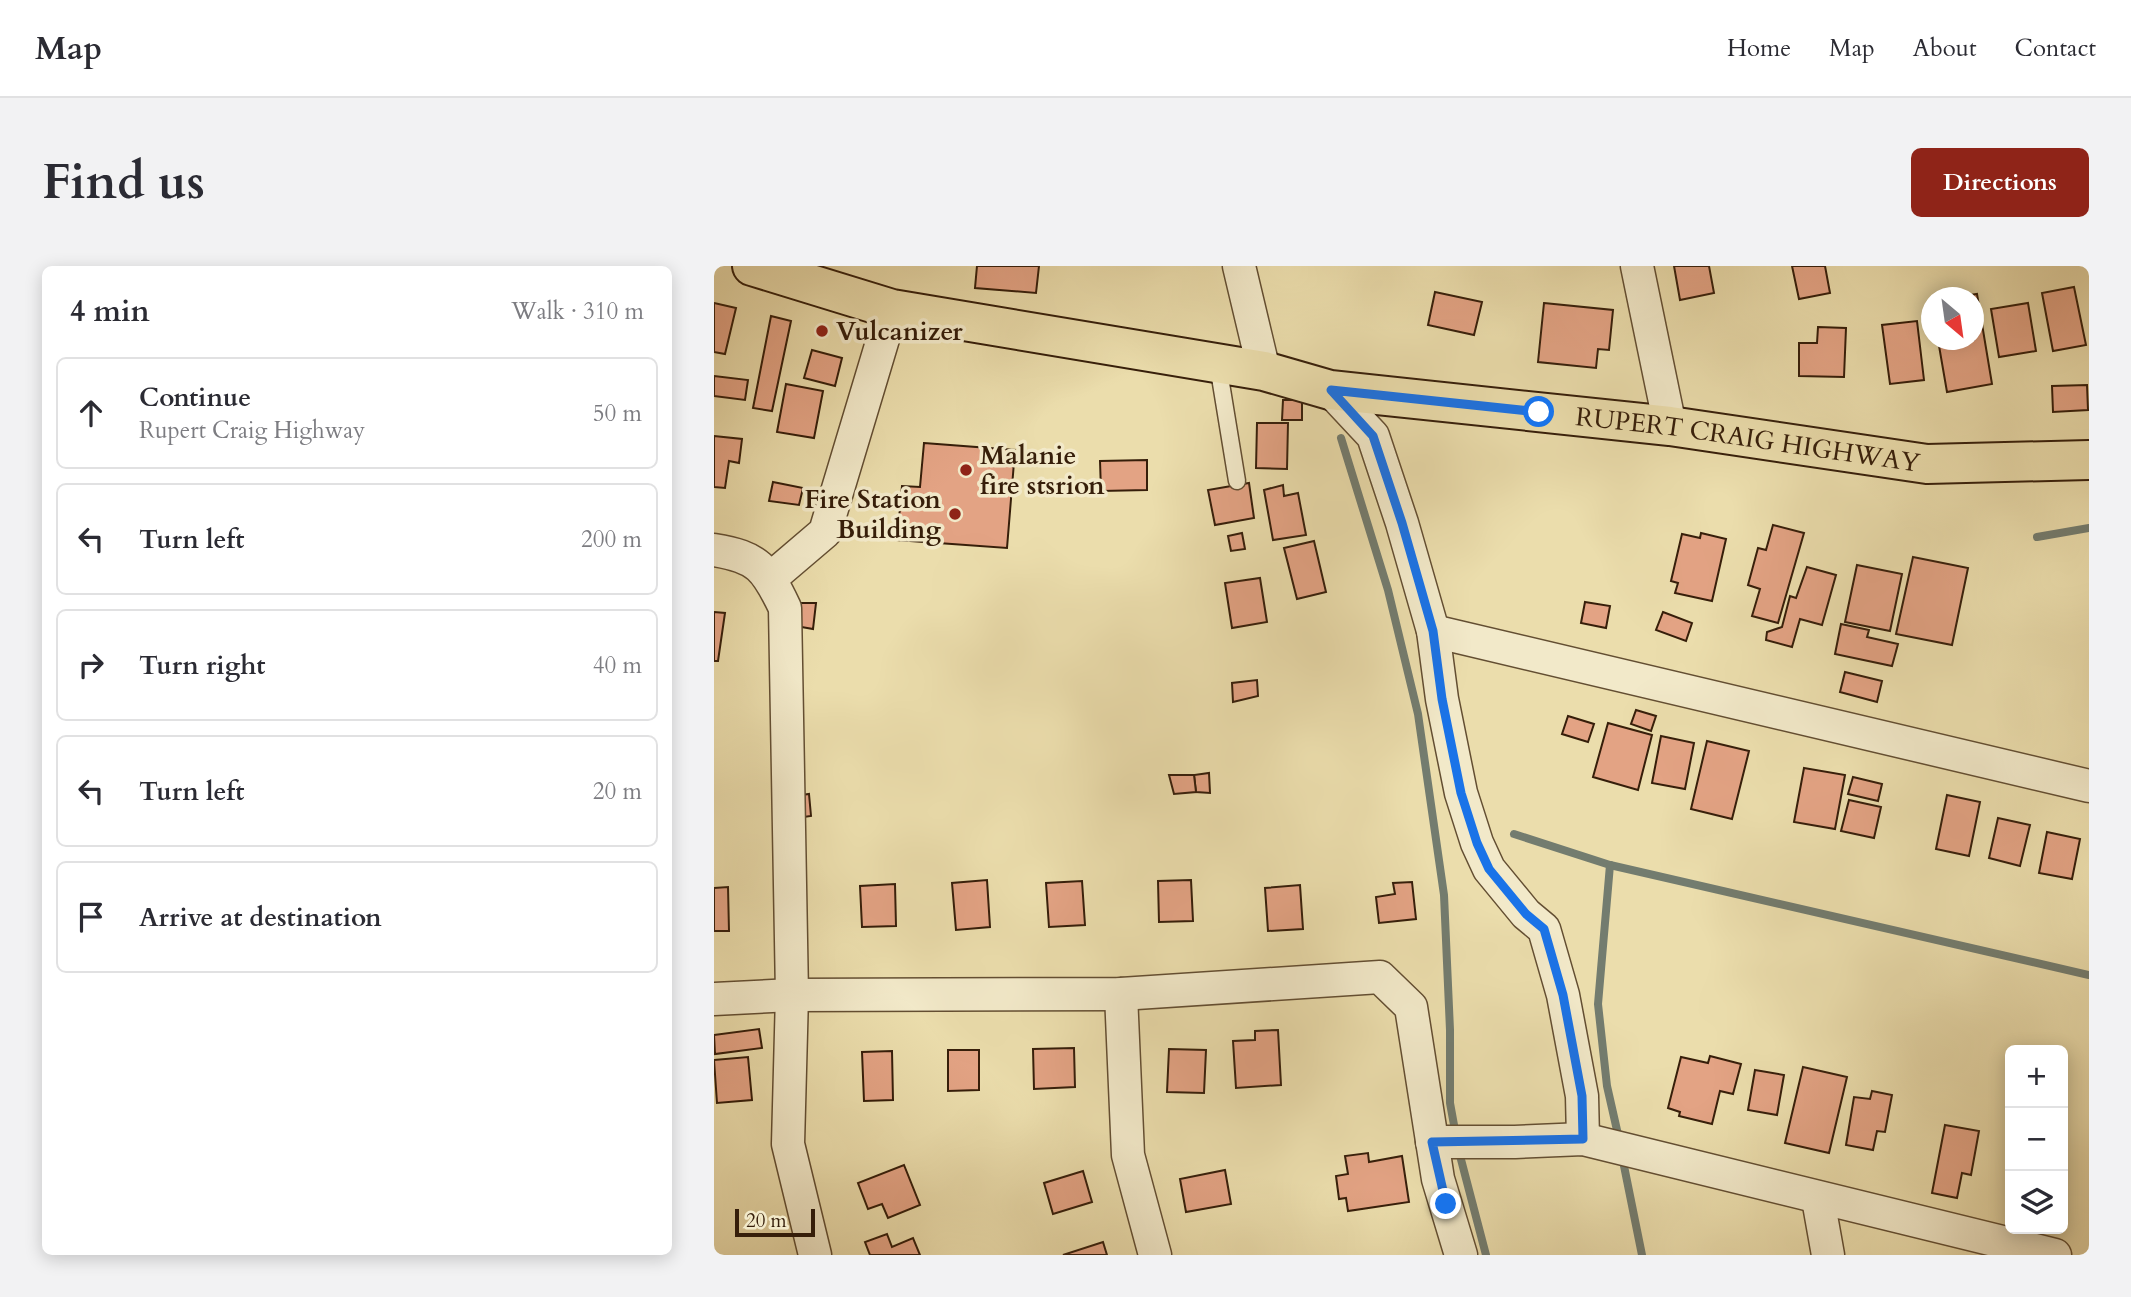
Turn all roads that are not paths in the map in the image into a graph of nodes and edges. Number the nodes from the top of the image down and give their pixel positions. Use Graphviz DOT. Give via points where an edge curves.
graph roads {
  1 [pos="752,266"];
  2 [pos="1239,266"];
  3 [pos="1637,266"];
  4 [pos="892,309"];
  5 [pos="1218,365"];
  6 [pos="1264,371"];
  7 [pos="1331,390"];
  8 [pos="1670,426"];
  9 [pos="2089,460"];
  10 [pos="1237,481"];
  11 [pos="714,550"];
  12 [pos="771,578"];
  13 [pos="1433,631"];
  14 [pos="2089,786"];
  15 [pos="1121,994"];
  16 [pos="792,995"];
  17 [pos="714,999"];
  18 [pos="1583,1139"];
  19 [pos="1432,1142"];
  20 [pos="1818,1199"];
  21 [pos="815,1255"];
  22 [pos="1156,1255"];
  23 [pos="1461,1255"];
  24 [pos="1828,1255"];
  25 [pos="2055,1255"];
  1 -- 4 [label="main road, RUPERT CRAIG HIGHWAY"];
  2 -- 6 [label="street"];
  3 -- 8 [label="street"];
  4 -- 5 [label="main road, RUPERT CRAIG HIGHWAY"];
  4 -- 12 [label="street" via="825,532"];
  5 -- 6 [label="main road, RUPERT CRAIG HIGHWAY"];
  5 -- 10 [label="lane"];
  6 -- 7 [label="main road, RUPERT CRAIG HIGHWAY"];
  7 -- 8 [label="main road, RUPERT CRAIG HIGHWAY"];
  7 -- 13 [label="street" via="1373,436"];
  8 -- 9 [label="main road, RUPERT CRAIG HIGHWAY" via="1927,464"];
  11 -- 12 [label="street" via="746,555"];
  12 -- 16 [label="street" via="785,608"];
  13 -- 14 [label="street"];
  13 -- 18 [label="street" via="1461,793 1477,843 1489,869 1544,929 1552,955 1582,1096"];
  15 -- 16 [label="street"];
  15 -- 19 [label="street" via="1380,977 1411,1007"];
  15 -- 22 [label="street" via="1128,1155"];
  16 -- 17 [label="street"];
  16 -- 21 [label="street" via="788,1143"];
  18 -- 19 [label="street"];
  18 -- 20 [label="street"];
  19 -- 23 [label="street"];
  20 -- 24 [label="street"];
  20 -- 25 [label="street"];
}
